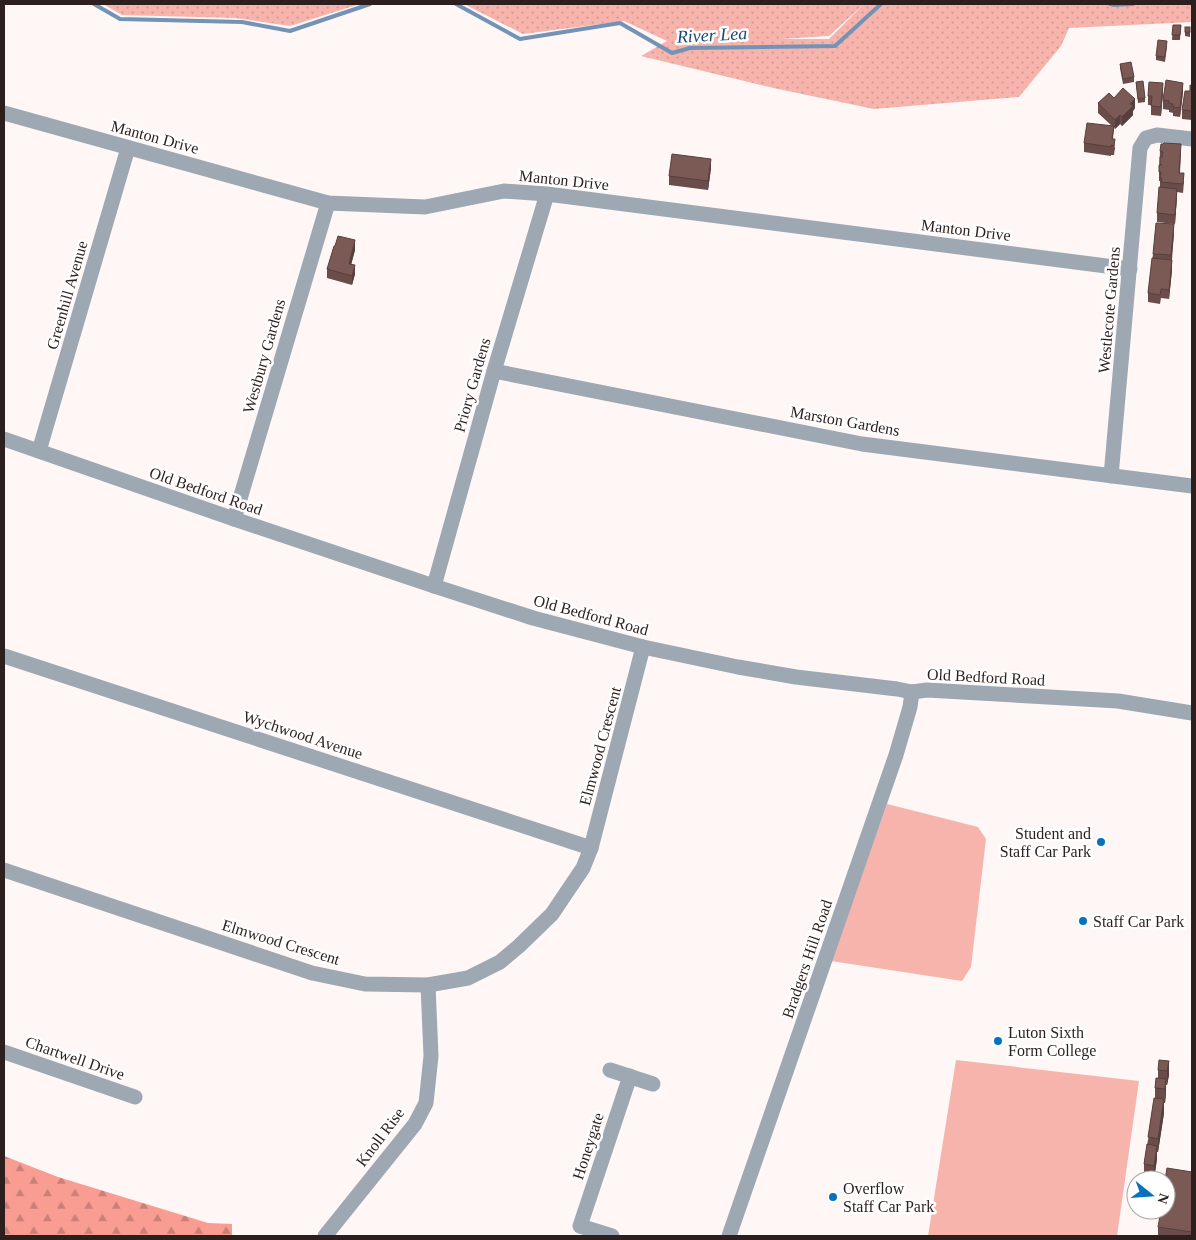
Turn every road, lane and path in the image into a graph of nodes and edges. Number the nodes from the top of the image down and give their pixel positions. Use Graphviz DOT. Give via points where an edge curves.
graph roads {
  1 [pos="4,113"];
  2 [pos="1192,139"];
  3 [pos="128,148"];
  4 [pos="547,194"];
  5 [pos="328,203"];
  6 [pos="1130,268"];
  7 [pos="494,371"];
  8 [pos="4,439"];
  9 [pos="39,452"];
  10 [pos="1111,476"];
  11 [pos="1192,486"];
  12 [pos="234,519"];
  13 [pos="434,586"];
  14 [pos="643,647"];
  15 [pos="4,656"];
  16 [pos="912,692"];
  17 [pos="1192,712"];
  18 [pos="591,848"];
  19 [pos="4,870"];
  20 [pos="428,985"];
  21 [pos="4,1052"];
  22 [pos="610,1070"];
  23 [pos="630,1076"];
  24 [pos="653,1084"];
  25 [pos="135,1097"];
  26 [pos="578,1231"];
  27 [pos="325,1236"];
  28 [pos="612,1236"];
  29 [pos="729,1236"];
  1 -- 3 [label="street, Manton Drive"];
  2 -- 6 [label="street, Westlecote Gardens" via="1157,136 1146,138 1140,148"];
  3 -- 5 [label="street, Manton Drive"];
  3 -- 9 [label="street, Greenhill Avenue"];
  4 -- 5 [label="street, Manton Drive" via="504,191 425,207"];
  4 -- 6 [label="street, Manton Drive"];
  4 -- 7 [label="street, Priory Gardens"];
  5 -- 12 [label="street, Westbury Gardens"];
  6 -- 10 [label="street, Westlecote Gardens"];
  7 -- 10 [label="street, Marston Gardens" via="862,444"];
  7 -- 13 [label="street, Priory Gardens"];
  8 -- 9 [label="street, Old Bedford Road"];
  9 -- 12 [label="street, Old Bedford Road"];
  10 -- 11 [label="street, Marston Gardens"];
  12 -- 13 [label="street, Old Bedford Road"];
  13 -- 14 [label="street, Old Bedford Road" via="533,618"];
  14 -- 16 [label="street, Old Bedford Road" via="796,677"];
  14 -- 18 [label="street, Elmwood Crescent"];
  15 -- 18 [label="street, Wychwood Avenue"];
  16 -- 17 [label="street, Old Bedford Road" via="927,690 1118,702"];
  16 -- 29 [label="street, Bradgers Hill Road" via="896,755"];
  18 -- 20 [label="street, Elmwood Crescent" via="583,868 552,914 500,962 468,978"];
  19 -- 20 [label="street, Elmwood Crescent" via="312,973 365,984"];
  20 -- 27 [label="street, Knoll Rise" via="431,1056 426,1103 414,1124"];
  21 -- 25 [label="street, Chartwell Drive"];
  22 -- 23 [label="street"];
  23 -- 24 [label="street"];
  23 -- 26 [label="street, Honeygate"];
  26 -- 28 [label="street, Honeygate"];
}
